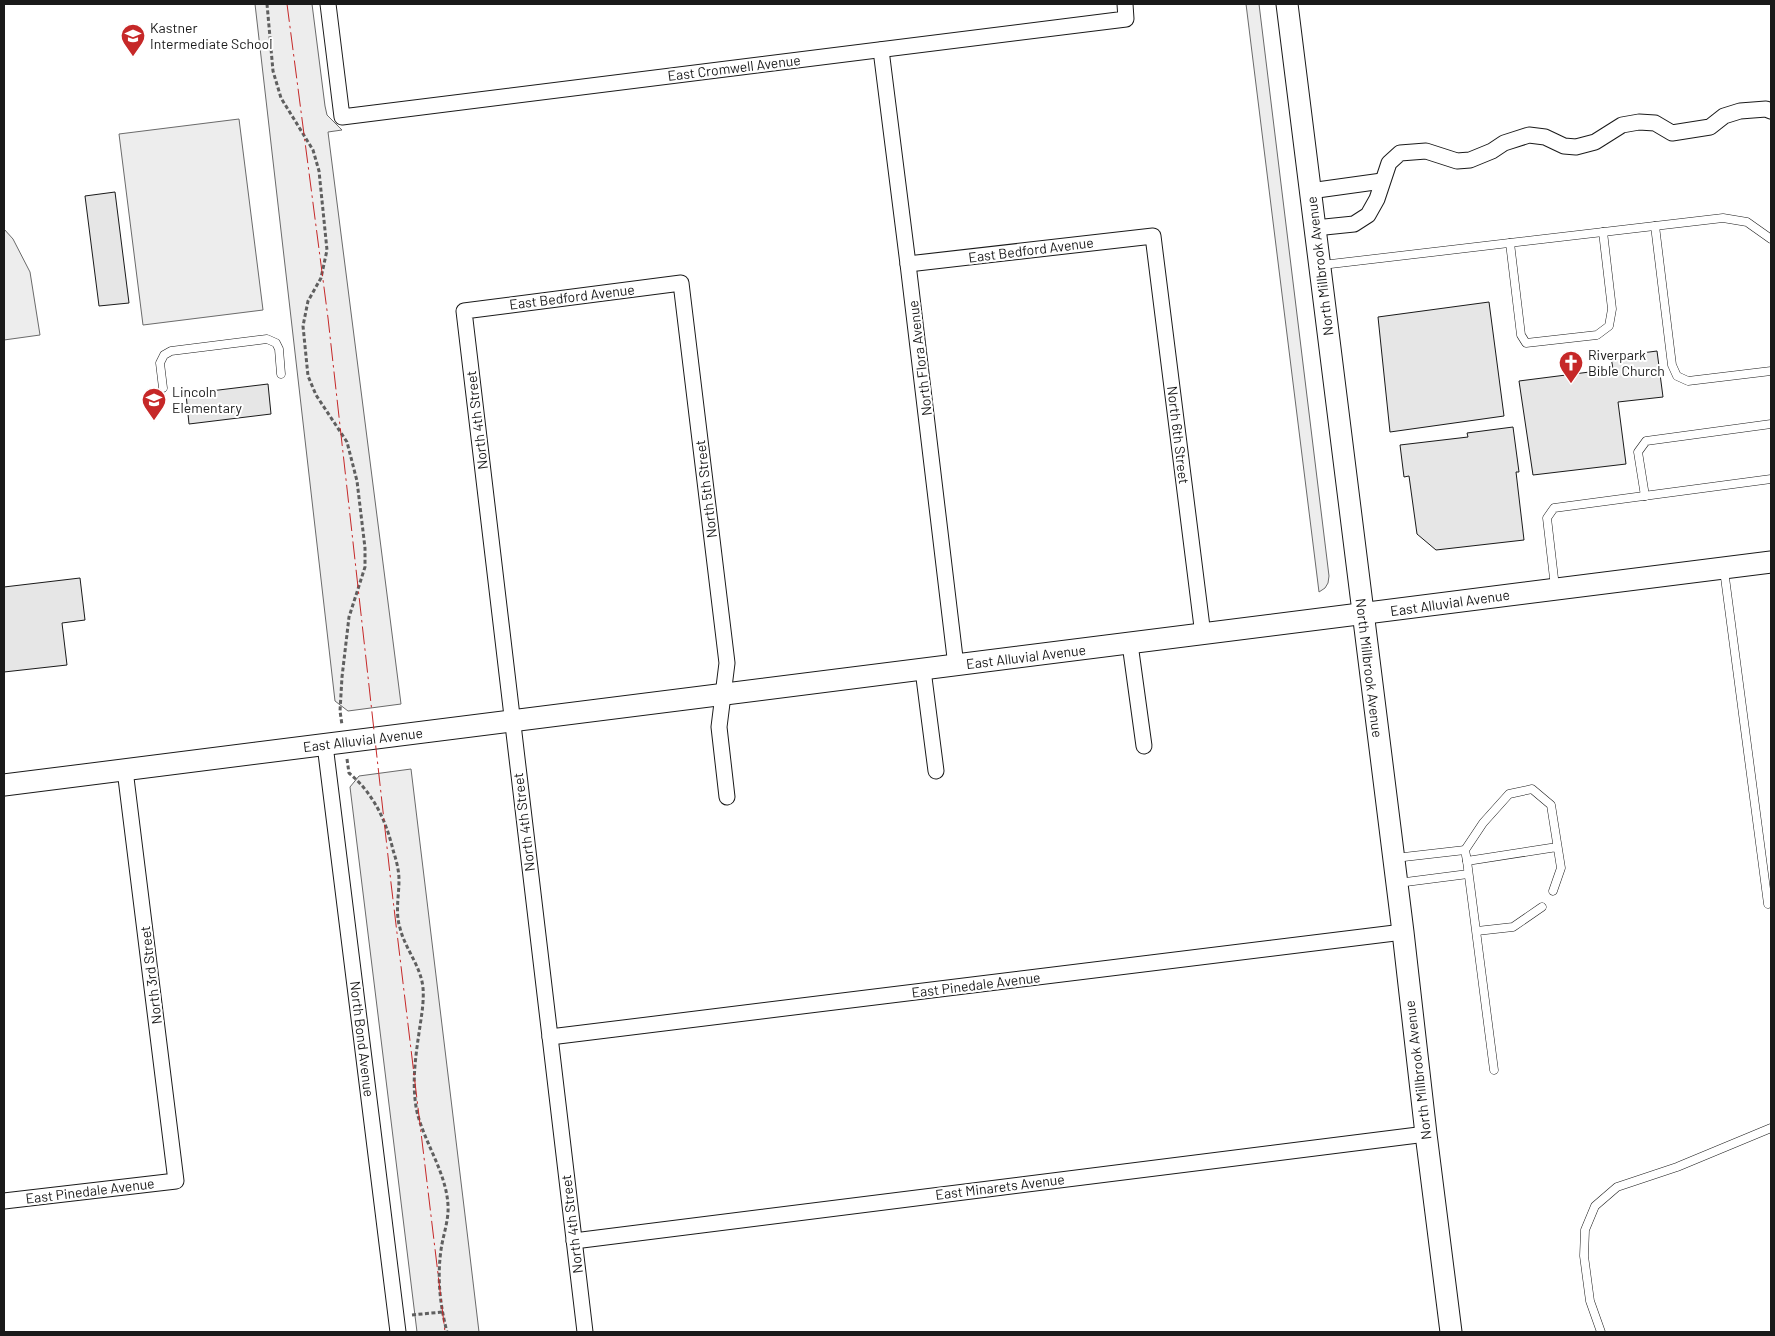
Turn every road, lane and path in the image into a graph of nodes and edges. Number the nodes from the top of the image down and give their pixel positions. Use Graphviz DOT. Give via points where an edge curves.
graph roads {
  1 [pos="267,4"];
  2 [pos="328,4"];
  3 [pos="1287,4"];
  4 [pos="1126,11"];
  5 [pos="881,50"];
  6 [pos="1771,111"];
  7 [pos="1382,181"];
  8 [pos="1310,191"];
  9 [pos="1655,226"];
  10 [pos="1315,228"];
  11 [pos="1603,232"];
  12 [pos="1153,236"];
  13 [pos="1771,239"];
  14 [pos="1510,242"];
  15 [pos="908,264"];
  16 [pos="1319,265"];
  17 [pos="681,283"];
  18 [pos="464,311"];
  19 [pos="1771,371"];
  20 [pos="282,374"];
  21 [pos="163,388"];
  22 [pos="1771,424"];
  23 [pos="1771,480"];
  24 [pos="1644,496"];
  25 [pos="1771,562"];
  26 [pos="1724,568"];
  27 [pos="1555,589"];
  28 [pos="1362,615"];
  29 [pos="1203,635"];
  30 [pos="1130,644"];
  31 [pos="956,666"];
  32 [pos="923,670"];
  33 [pos="723,696"];
  34 [pos="340,711"];
  35 [pos="512,722"];
  36 [pos="325,745"];
  37 [pos="1144,746"];
  38 [pos="126,770"];
  39 [pos="936,771"];
  40 [pos="348,773"];
  41 [pos="4,785"];
  42 [pos="727,797"];
  43 [pos="1557,847"];
  44 [pos="1465,850"];
  45 [pos="1393,858"];
  46 [pos="1467,861"];
  47 [pos="1468,874"];
  48 [pos="1396,883"];
  49 [pos="1553,891"];
  50 [pos="1768,904"];
  51 [pos="1542,907"];
  52 [pos="1476,930"];
  53 [pos="1403,932"];
  54 [pos="550,1038"];
  55 [pos="1494,1070"];
  56 [pos="1771,1128"];
  57 [pos="1426,1134"];
  58 [pos="176,1181"];
  59 [pos="4,1201"];
  60 [pos="574,1241"];
  61 [pos="442,1312"];
  62 [pos="412,1315"];
  63 [pos="398,1332"];
  64 [pos="447,1332"];
  65 [pos="585,1332"];
  66 [pos="1451,1332"];
  67 [pos="1601,1332"];
  1 -- 34 [label="path" via="273,71 281,98 313,150 319,171 327,250 321,278 308,300 303,326 308,376 316,395 347,442 357,480 365,548 365,568 349,616"];
  2 -- 5 [label="street, East Cromwell Avenue" via="342,117"];
  3 -- 8 [label="main road, North Millbrook Avenue"];
  4 -- 5 [label="street, East Cromwell Avenue"];
  5 -- 15 [label="street, North Flora Avenue"];
  6 -- 7 [label="street" via="1740,110 1724,116 1710,127 1672,133 1655,123 1622,125 1595,142 1576,147 1529,135 1470,160 1457,161 1426,151 1400,154 1389,163"];
  7 -- 8 [label="street"];
  7 -- 10 [label="street" via="1368,215 1354,224"];
  8 -- 10 [label="main road, North Millbrook Avenue"];
  9 -- 11 [label="lane"];
  9 -- 13 [label="lane" via="1723,218 1747,222"];
  9 -- 19 [label="lane" via="1672,365 1677,376 1688,381"];
  10 -- 16 [label="main road, North Millbrook Avenue"];
  11 -- 14 [label="lane"];
  11 -- 14 [label="lane" via="1612,309 1609,326 1597,335 1526,343 1521,335"];
  12 -- 15 [label="street, East Bedford Avenue"];
  12 -- 29 [label="street, North 6th Street"];
  14 -- 16 [label="lane"];
  15 -- 31 [label="street, North Flora Avenue"];
  16 -- 28 [label="main road, North Millbrook Avenue"];
  17 -- 18 [label="street, East Bedford Avenue"];
  17 -- 33 [label="street, North 5th Street" via="727,663"];
  18 -- 35 [label="street, North 4th Street"];
  20 -- 21 [label="lane" via="276,343 258,340 171,351 160,363"];
  22 -- 24 [label="lane" via="1646,441 1638,452"];
  23 -- 24 [label="lane"];
  24 -- 27 [label="lane" via="1554,508 1547,518"];
  25 -- 26 [label="main road, East Alluvial Avenue"];
  26 -- 27 [label="main road, East Alluvial Avenue"];
  26 -- 50 [label="lane"];
  27 -- 28 [label="main road, East Alluvial Avenue"];
  28 -- 29 [label="main road, East Alluvial Avenue"];
  28 -- 45 [label="main road, North Millbrook Avenue"];
  29 -- 30 [label="main road, East Alluvial Avenue"];
  30 -- 31 [label="main road, East Alluvial Avenue"];
  30 -- 37 [label="street"];
  31 -- 32 [label="main road, East Alluvial Avenue"];
  32 -- 33 [label="main road, East Alluvial Avenue"];
  32 -- 39 [label="street"];
  33 -- 35 [label="main road, East Alluvial Avenue"];
  33 -- 42 [label="street" via="719,727"];
  35 -- 36 [label="main road, East Alluvial Avenue"];
  35 -- 54 [label="street, North 4th Street"];
  36 -- 38 [label="main road, East Alluvial Avenue"];
  36 -- 63 [label="street, North Bond Avenue"];
  38 -- 41 [label="main road, East Alluvial Avenue"];
  38 -- 58 [label="street, North 3rd Street"];
  40 -- 61 [label="path" via="370,795 389,832 399,878 399,927 405,946 420,972 423,988 413,1083 417,1112 445,1184 448,1206 439,1269"];
  43 -- 44 [label="lane" via="1551,805 1532,789 1508,794"];
  43 -- 46 [label="lane"];
  43 -- 49 [label="lane" via="1561,868"];
  44 -- 45 [label="lane"];
  44 -- 46 [label="lane"];
  45 -- 48 [label="main road, North Millbrook Avenue"];
  46 -- 47 [label="lane"];
  47 -- 48 [label="lane"];
  47 -- 52 [label="lane"];
  48 -- 53 [label="main road, North Millbrook Avenue"];
  51 -- 52 [label="lane" via="1512,927"];
  52 -- 55 [label="lane"];
  53 -- 54 [label="street, East Pinedale Avenue"];
  53 -- 57 [label="main road, North Millbrook Avenue"];
  54 -- 60 [label="street, North 4th Street"];
  56 -- 67 [label="lane" via="1677,1167 1617,1187 1595,1206 1585,1230 1584,1256 1590,1301"];
  57 -- 60 [label="street, East Minarets Avenue"];
  57 -- 66 [label="main road, North Millbrook Avenue"];
  58 -- 59 [label="street, East Pinedale Avenue"];
  60 -- 65 [label="street, North 4th Street"];
  61 -- 62 [label="path"];
  61 -- 64 [label="path"];
}
